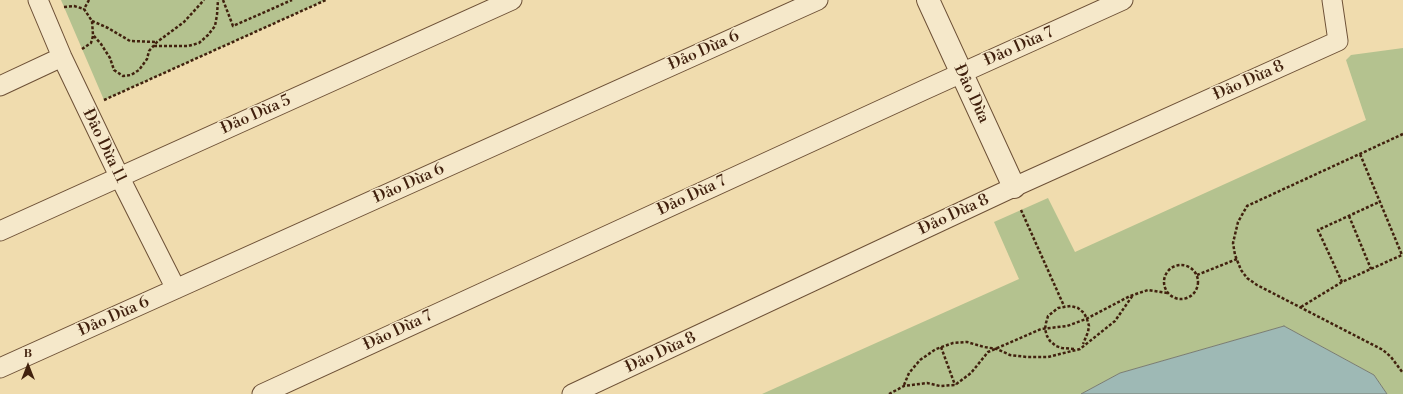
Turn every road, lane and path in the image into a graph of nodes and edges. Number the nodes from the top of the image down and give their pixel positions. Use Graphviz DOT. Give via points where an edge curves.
graph roads {
  1 [pos="38,0"];
  2 [pos="88,0"];
  3 [pos="204,0"];
  4 [pos="218,0"];
  5 [pos="223,0"];
  6 [pos="292,0"];
  7 [pos="326,0"];
  8 [pos="512,0"];
  9 [pos="818,0"];
  10 [pos="928,0"];
  11 [pos="1123,0"];
  12 [pos="1332,0"];
  13 [pos="64,7"];
  14 [pos="84,9"];
  15 [pos="92,21"];
  16 [pos="93,35"];
  17 [pos="157,42"];
  18 [pos="154,46"];
  19 [pos="82,49"];
  20 [pos="62,57"];
  21 [pos="961,73"];
  22 [pos="0,86"];
  23 [pos="104,100"];
  24 [pos="1403,134"];
  25 [pos="1360,154"];
  26 [pos="119,176"];
  27 [pos="1014,187"];
  28 [pos="1379,202"];
  29 [pos="1021,210"];
  30 [pos="1349,216"];
  31 [pos="0,231"];
  32 [pos="1237,260"];
  33 [pos="1371,269"];
  34 [pos="1197,275"];
  35 [pos="1342,282"];
  36 [pos="176,289"];
  37 [pos="1167,293"];
  38 [pos="1133,295"];
  39 [pos="1064,306"];
  40 [pos="1300,307"];
  41 [pos="1087,318"];
  42 [pos="1045,329"];
  43 [pos="941,347"];
  44 [pos="1082,347"];
  45 [pos="997,349"];
  46 [pos="1076,350"];
  47 [pos="0,368"];
  48 [pos="1403,373"];
  49 [pos="955,385"];
  50 [pos="904,386"];
  51 [pos="262,394"];
  52 [pos="572,394"];
  53 [pos="889,394"];
  1 -- 20 [label="street, Đảo Dừa 11"];
  2 -- 14 [label="path"];
  3 -- 17 [label="path" via="184,22"];
  4 -- 18 [label="path" via="215,26 199,44"];
  5 -- 6 [label="path" via="233,26"];
  7 -- 23 [label="path"];
  8 -- 26 [label="street, Đảo Dừa 5"];
  9 -- 36 [label="street, Đảo Dừa 6"];
  10 -- 21 [label="street, Đảo Dừa"];
  11 -- 21 [label="street, Đảo Dừa 7"];
  12 -- 27 [label="street, Đảo Dừa 8" via="1338,42"];
  13 -- 14 [label="path"];
  14 -- 15 [label="path"];
  15 -- 16 [label="path"];
  15 -- 17 [label="path" via="130,41"];
  16 -- 18 [label="path" via="110,58 114,70 123,76 139,70"];
  16 -- 19 [label="path" via="91,43"];
  17 -- 18 [label="path"];
  20 -- 22 [label="street"];
  20 -- 26 [label="street, Đảo Dừa 11"];
  21 -- 27 [label="street, Đảo Dừa"];
  21 -- 51 [label="street, Đảo Dừa 7"];
  24 -- 25 [label="path"];
  25 -- 28 [label="path"];
  25 -- 32 [label="path" via="1247,206 1238,222 1234,239"];
  26 -- 31 [label="street, Đảo Dừa 5"];
  26 -- 36 [label="street, Đảo Dừa 11"];
  27 -- 52 [label="street, Đảo Dừa 8"];
  28 -- 30 [label="path"];
  28 -- 33 [label="path" via="1402,255"];
  29 -- 39 [label="path"];
  30 -- 33 [label="path"];
  30 -- 35 [label="path" via="1318,230"];
  32 -- 34 [label="path"];
  32 -- 40 [label="path" via="1241,270 1257,285"];
  33 -- 35 [label="path"];
  34 -- 37 [label="path" via="1198,286 1192,296 1182,300"];
  34 -- 37 [label="path" via="1189,266 1172,267 1167,271 1163,282"];
  35 -- 40 [label="path"];
  36 -- 47 [label="street, Đảo Dừa 6"];
  37 -- 38 [label="path" via="1148,290"];
  38 -- 41 [label="path"];
  38 -- 44 [label="path" via="1115,321"];
  39 -- 41 [label="path" via="1078,308"];
  39 -- 42 [label="path" via="1048,316"];
  40 -- 48 [label="path" via="1383,350"];
  41 -- 42 [label="path" via="1067,326"];
  41 -- 44 [label="path" via="1088,332"];
  42 -- 45 [label="path"];
  42 -- 46 [label="path" via="1050,342 1062,348"];
  43 -- 45 [label="path" via="967,342"];
  43 -- 49 [label="path"];
  43 -- 50 [label="path" via="920,360 909,373"];
  44 -- 46 [label="path"];
  45 -- 46 [label="path" via="1010,355 1027,357 1048,357"];
  45 -- 49 [label="path" via="988,352 971,373"];
  49 -- 50 [label="path" via="940,386 927,383"];
  50 -- 53 [label="path"];
}
